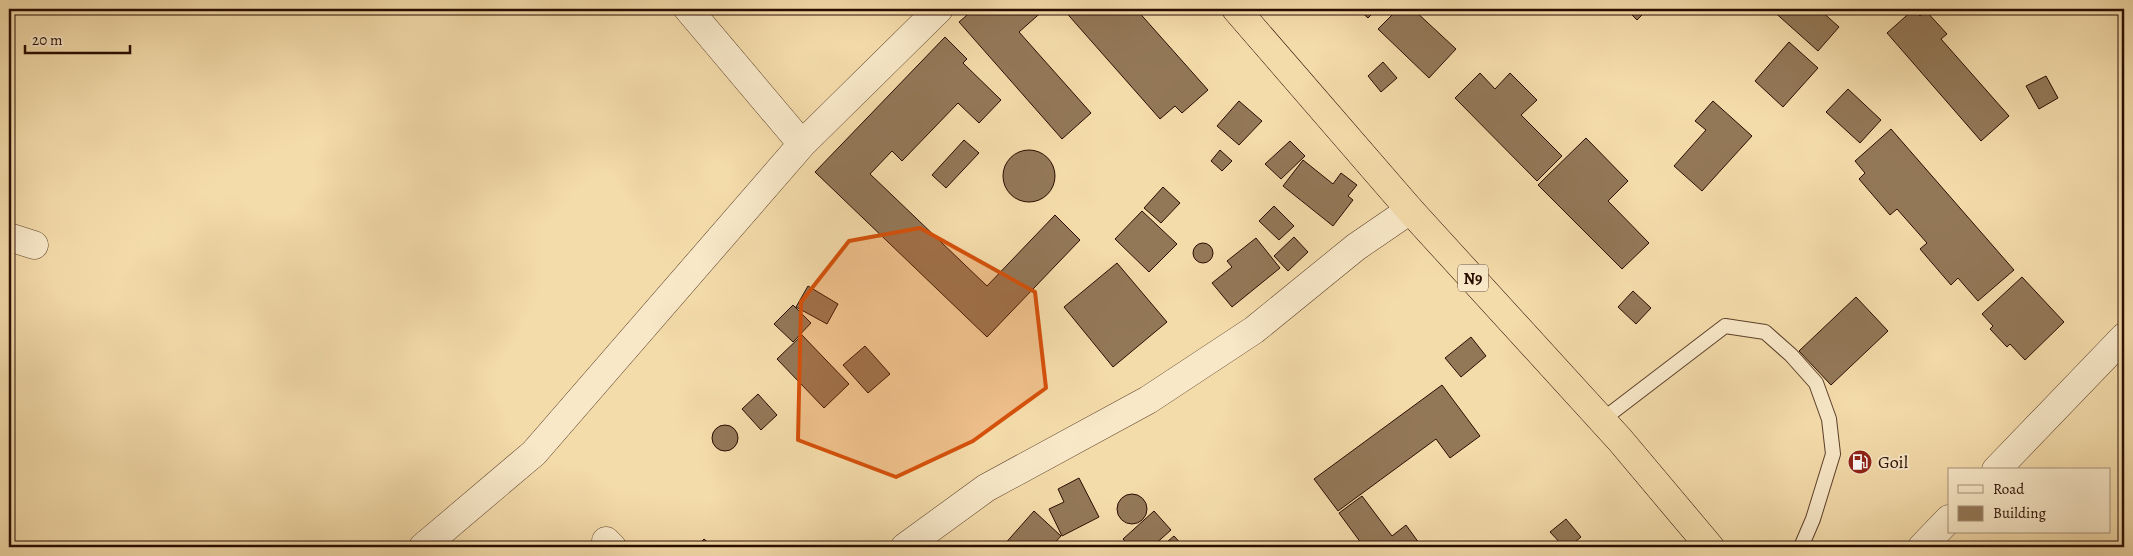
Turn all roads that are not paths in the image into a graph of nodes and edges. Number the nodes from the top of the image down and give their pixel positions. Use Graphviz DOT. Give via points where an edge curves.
graph roads {
  1 [pos="688,9"];
  2 [pos="938,9"];
  3 [pos="1236,9"];
  4 [pos="802,144"];
  5 [pos="1410,210"];
  6 [pos="2124,337"];
  7 [pos="1602,420"];
  8 [pos="1998,468"];
  9 [pos="1948,520"];
  10 [pos="424,547"];
  11 [pos="905,547"];
  12 [pos="1710,547"];
  13 [pos="1801,547"];
  14 [pos="1922,547"];
  1 -- 4 [label="street"];
  2 -- 4 [label="street"];
  3 -- 5 [label="highway, N9"];
  4 -- 10 [label="street" via="534,453"];
  5 -- 7 [label="highway, N9"];
  5 -- 11 [label="street" via="1356,247 1254,330 1148,400 986,488"];
  6 -- 8 [label="street"];
  7 -- 12 [label="highway, N9"];
  7 -- 13 [label="lane" via="1725,326 1765,332 1816,384 1829,419 1833,454 1814,519"];
  9 -- 14 [label="street"];
}
